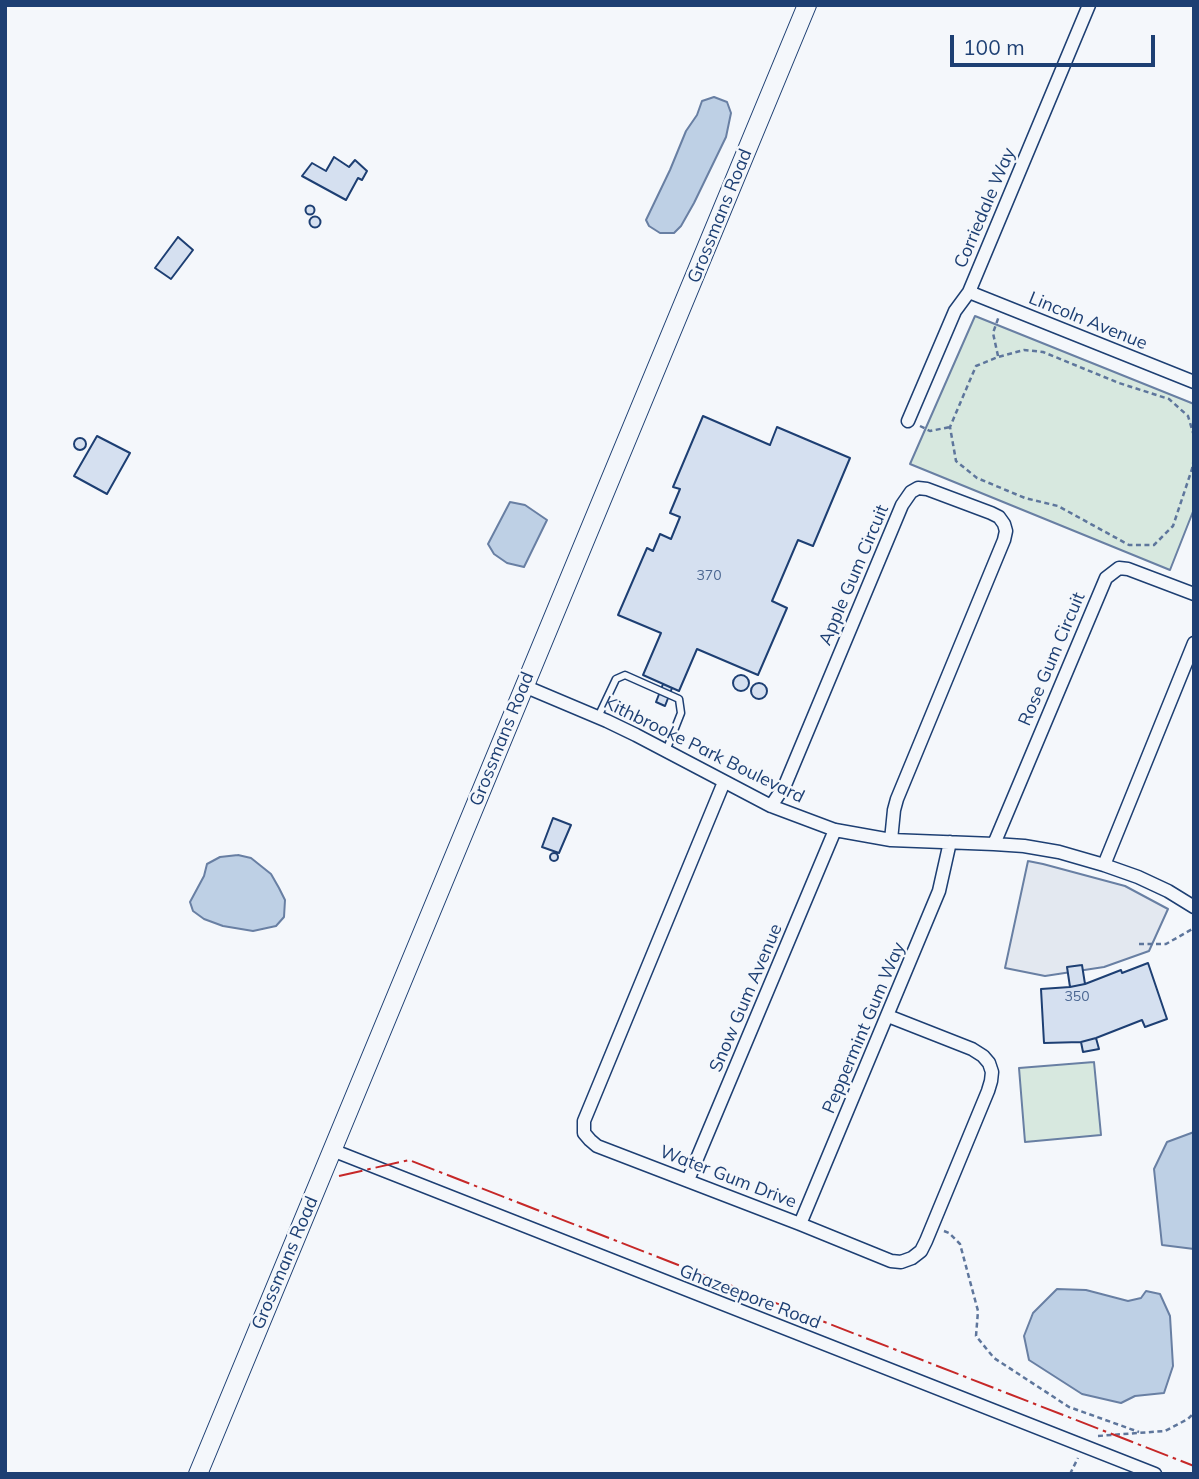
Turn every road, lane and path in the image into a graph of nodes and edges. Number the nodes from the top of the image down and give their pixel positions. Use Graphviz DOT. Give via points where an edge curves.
graph roads {
  1 [pos="807,5"];
  2 [pos="1089,5"];
  3 [pos="969,292"];
  4 [pos="1002,306"];
  5 [pos="999,357"];
  6 [pos="1194,382"];
  7 [pos="908,421"];
  8 [pos="950,427"];
  9 [pos="1193,428"];
  10 [pos="1194,436"];
  11 [pos="1194,457"];
  12 [pos="1194,594"];
  13 [pos="1194,643"];
  14 [pos="524,686"];
  15 [pos="598,717"];
  16 [pos="666,751"];
  17 [pos="724,782"];
  18 [pos="771,806"];
  19 [pos="835,830"];
  20 [pos="891,840"];
  21 [pos="950,842"];
  22 [pos="994,844"];
  23 [pos="1104,865"];
  24 [pos="1194,907"];
  25 [pos="1194,928"];
  26 [pos="1139,944"];
  27 [pos="888,1016"];
  28 [pos="332,1150"];
  29 [pos="688,1181"];
  30 [pos="800,1224"];
  31 [pos="933,1226"];
  32 [pos="1194,1413"];
  33 [pos="1139,1432"];
  34 [pos="1083,1446"];
  35 [pos="198,1474"];
  36 [pos="1070,1474"];
  37 [pos="1155,1474"];
  1 -- 14 [label="street, Grossmans Road"];
  2 -- 3 [label="street, Corriedale Way"];
  3 -- 4 [label="street, Lincoln Avenue"];
  3 -- 7 [label="street, Corriedale Way" via="955,311"];
  4 -- 5 [label="path" via="993,333"];
  4 -- 6 [label="street, Lincoln Avenue"];
  5 -- 8 [label="path" via="976,366"];
  5 -- 9 [label="path" via="1024,350 1043,352 1169,399 1188,416"];
  7 -- 8 [label="path" via="930,431"];
  8 -- 11 [label="path" via="956,461 977,478 1058,506 1129,545 1154,545 1173,526"];
  9 -- 10 [label="path"];
  12 -- 22 [label="street, Rose Gum Circuit" via="1128,569 1119,568 1106,578"];
  13 -- 23 [label="street"];
  14 -- 15 [label="street, Kithbrooke Park Boulevard"];
  14 -- 28 [label="street, Grossmans Road"];
  15 -- 16 [label="street, Kithbrooke Park Boulevard"];
  15 -- 16 [label="lane" via="617,679 625,675 679,699 681,713"];
  16 -- 17 [label="street, Kithbrooke Park Boulevard"];
  17 -- 18 [label="street, Kithbrooke Park Boulevard"];
  17 -- 29 [label="street, Water Gum Drive" via="584,1121 584,1133 597,1146"];
  18 -- 19 [label="street, Kithbrooke Park Boulevard"];
  18 -- 20 [label="street, Apple Gum Circuit" via="785,785 902,505 911,492 927,489 999,517 1006,531 897,799"];
  19 -- 20 [label="street, Kithbrooke Park Boulevard"];
  19 -- 29 [label="street, Snow Gum Avenue"];
  20 -- 21 [label="street, Kithbrooke Park Boulevard"];
  21 -- 22 [label="street, Kithbrooke Park Boulevard"];
  21 -- 27 [label="street, Peppermint Gum Way" via="939,891"];
  22 -- 23 [label="street, Kithbrooke Park Boulevard" via="1059,852"];
  23 -- 24 [label="street, Kithbrooke Park Boulevard" via="1168,891"];
  25 -- 26 [label="path" via="1166,944"];
  27 -- 30 [label="street, Peppermint Gum Way"];
  27 -- 31 [label="street, Water Gum Drive" via="972,1049 983,1056 992,1072"];
  28 -- 34 [label="street, Ghazeepore Road"];
  28 -- 35 [label="street, Grossmans Road"];
  29 -- 30 [label="street, Water Gum Drive"];
  30 -- 31 [label="street, Water Gum Drive" via="901,1262 921,1251"];
  31 -- 33 [label="path" via="960,1244 978,1311 976,1336 994,1358 1069,1407"];
  32 -- 33 [label="path" via="1165,1431"];
  33 -- 34 [label="path" via="1096,1437"];
  34 -- 36 [label="path"];
  34 -- 37 [label="street, Ghazeepore Road"];
}
